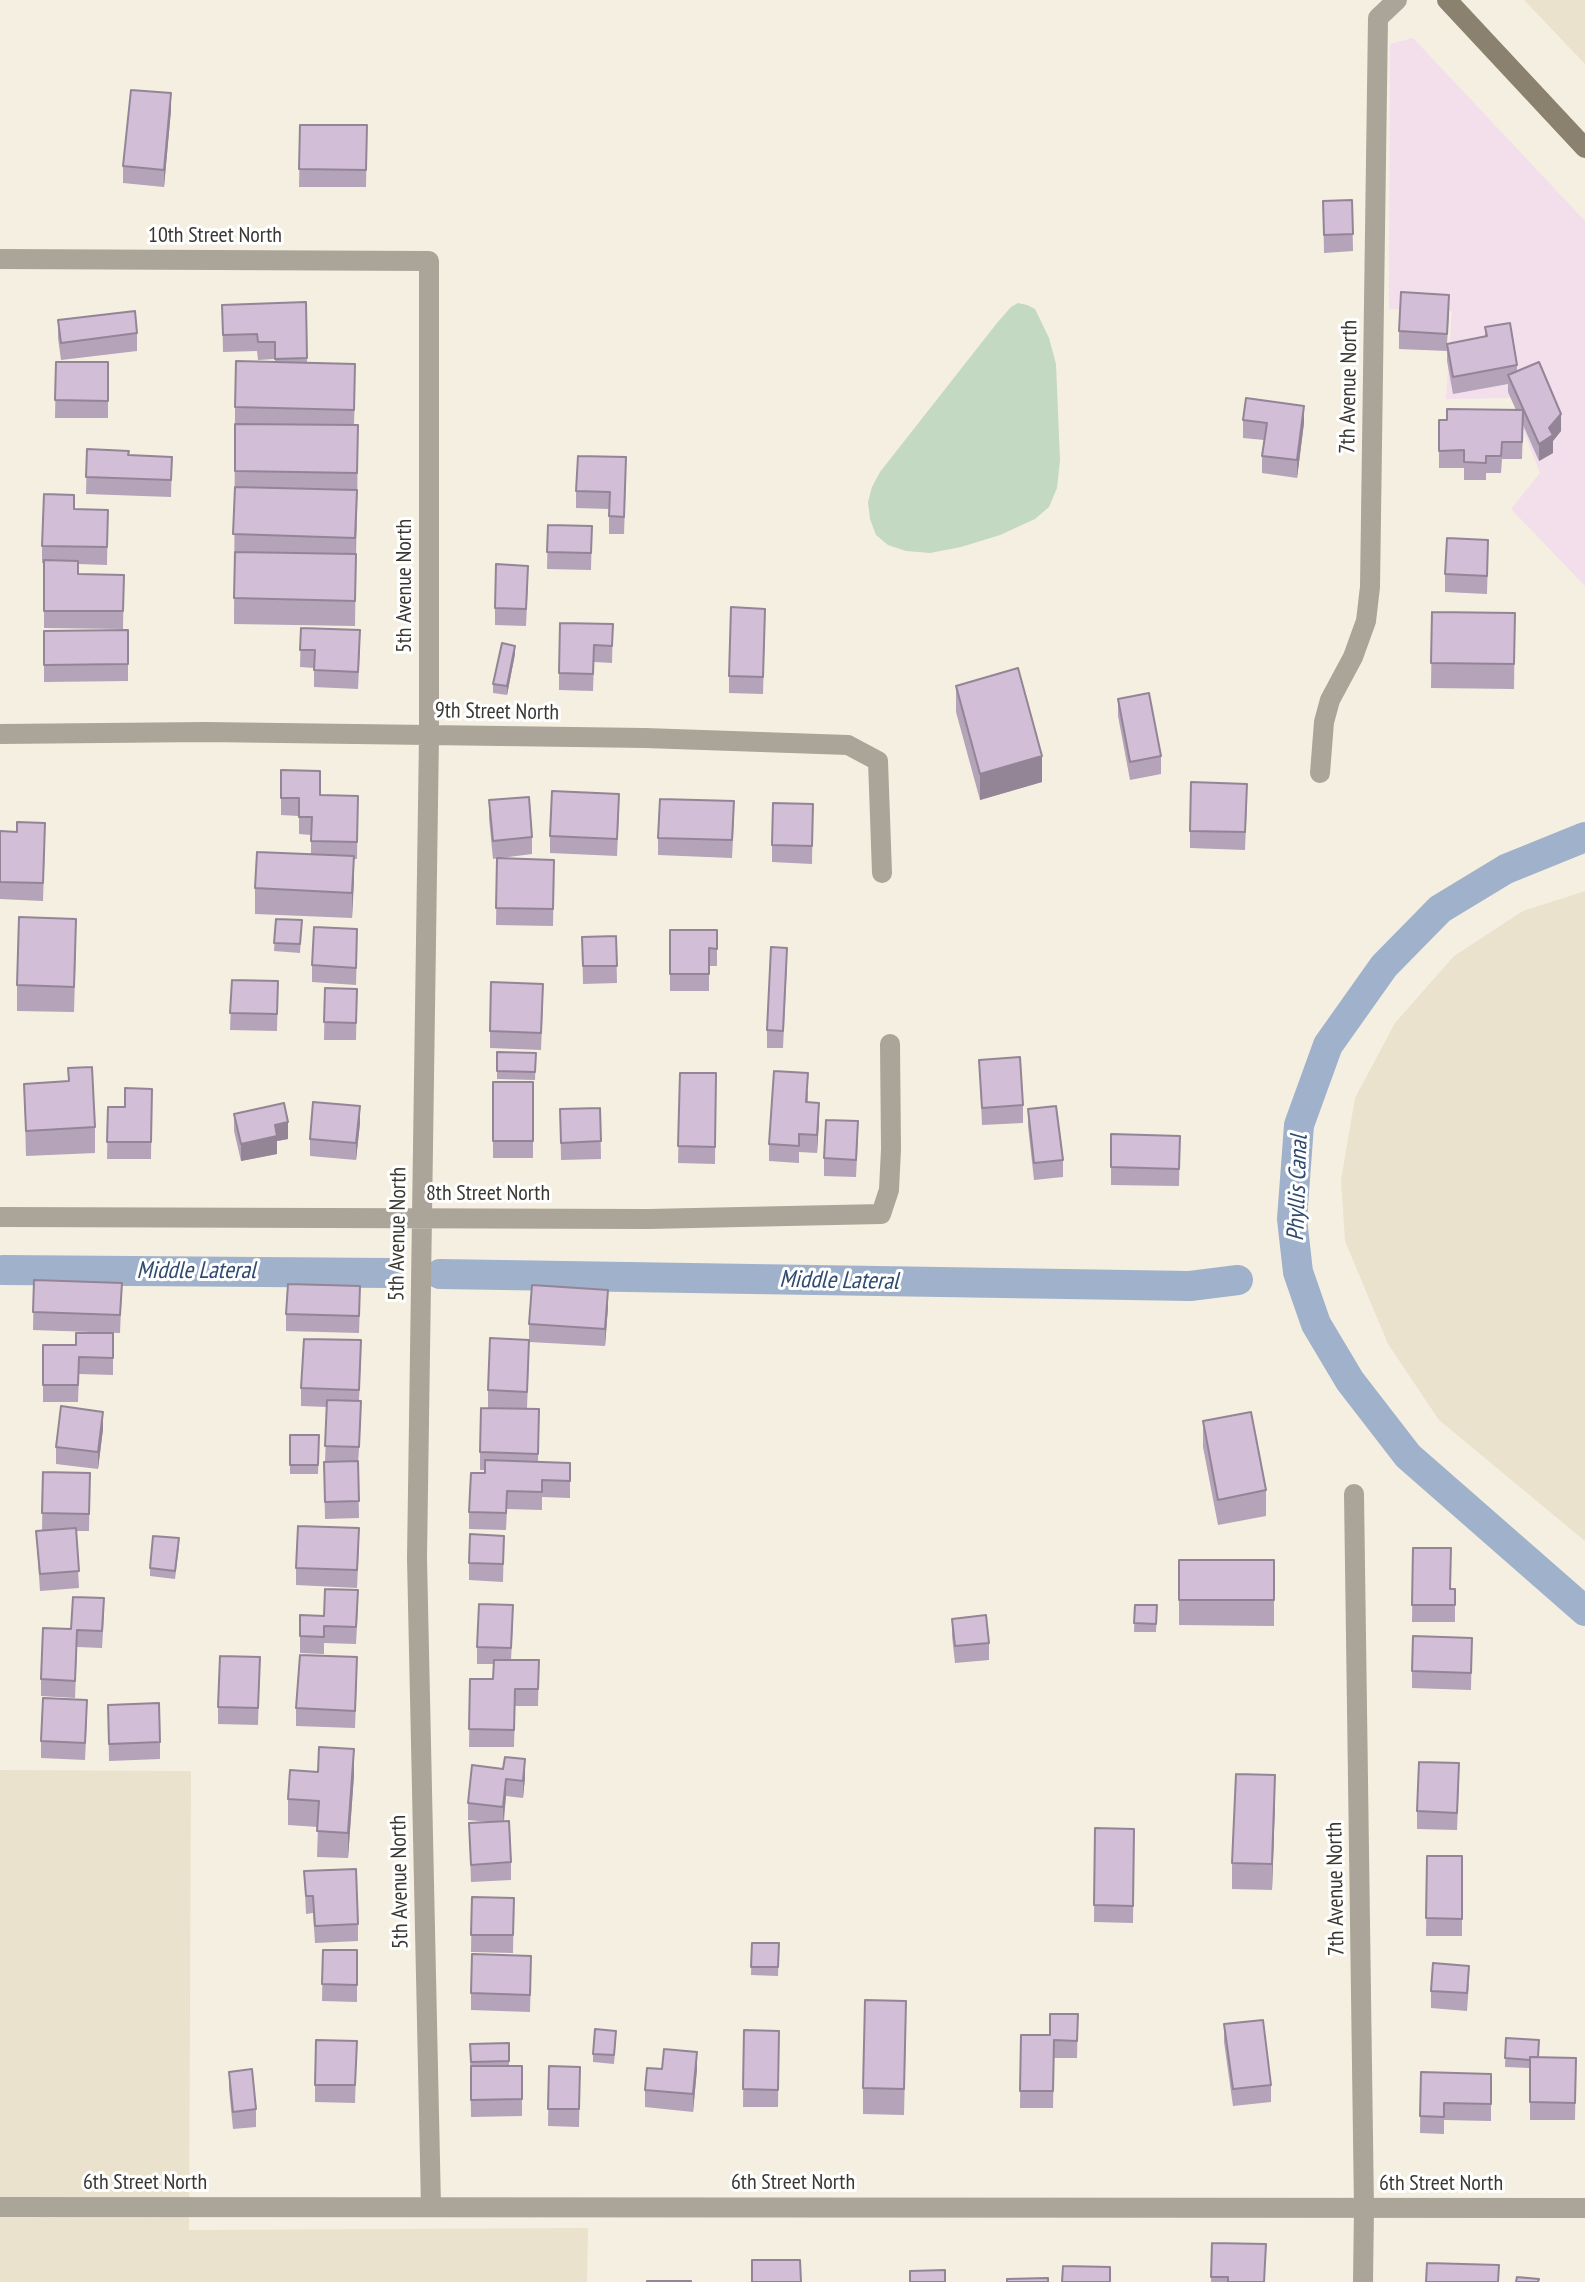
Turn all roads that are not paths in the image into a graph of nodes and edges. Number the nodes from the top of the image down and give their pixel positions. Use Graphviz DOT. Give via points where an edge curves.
graph roads {
  1 [pos="1397,0"];
  2 [pos="1447,0"];
  3 [pos="1585,148"];
  4 [pos="0,259"];
  5 [pos="429,261"];
  6 [pos="0,734"];
  7 [pos="429,735"];
  8 [pos="1320,773"];
  9 [pos="882,873"];
  10 [pos="890,1044"];
  11 [pos="0,1217"];
  12 [pos="422,1217"];
  13 [pos="1354,1494"];
  14 [pos="0,2207"];
  15 [pos="431,2207"];
  16 [pos="1364,2208"];
  17 [pos="1585,2208"];
  18 [pos="1363,2282"];
  1 -- 8 [label="street, 7th Avenue North" via="1378,18 1370,587 1366,621 1324,722"];
  2 -- 3 [label="main road"];
  4 -- 5 [label="street, 10th Street North"];
  5 -- 7 [label="street, 5th Avenue North"];
  6 -- 7 [label="street, 9th Street North"];
  7 -- 9 [label="street, 9th Street North" via="848,745 878,761"];
  7 -- 12 [label="street, 5th Avenue North"];
  10 -- 12 [label="street, 8th Street North" via="889,1190 881,1214"];
  11 -- 12 [label="street, 8th Street North"];
  12 -- 15 [label="street, 5th Avenue North" via="417,1558"];
  13 -- 16 [label="street, 7th Avenue North"];
  14 -- 15 [label="street, 6th Street North"];
  15 -- 16 [label="street, 6th Street North"];
  16 -- 17 [label="street, 6th Street North"];
  16 -- 18 [label="street, 7th Avenue North"];
}
